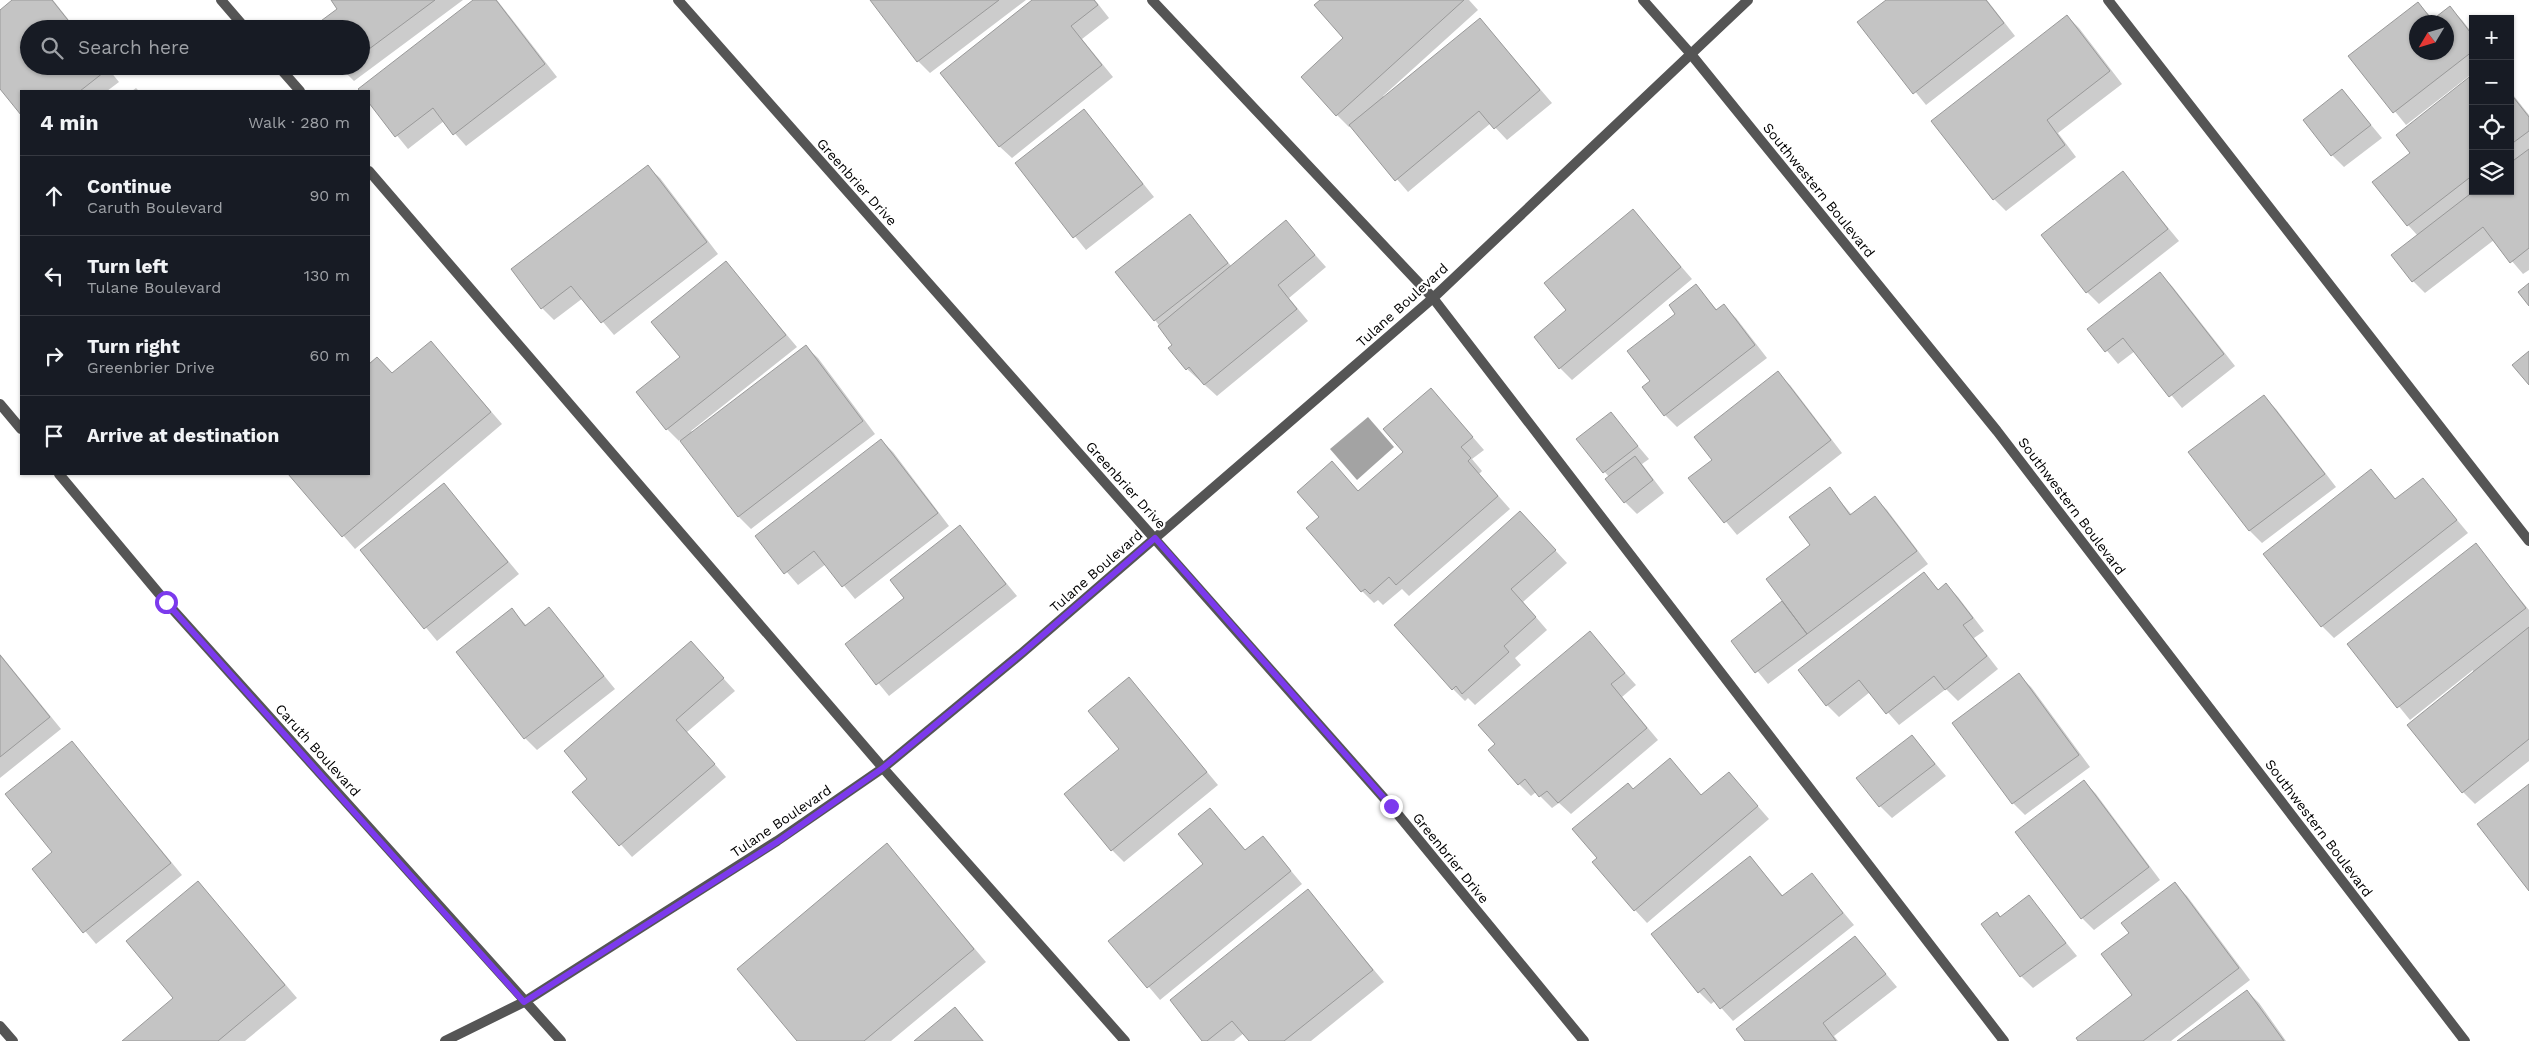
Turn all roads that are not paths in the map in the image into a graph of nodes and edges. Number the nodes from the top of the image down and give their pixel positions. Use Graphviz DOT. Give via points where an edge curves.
graph roads {
  1 [pos="221,0"];
  2 [pos="678,0"];
  3 [pos="1152,0"];
  4 [pos="1643,0"];
  5 [pos="1748,0"];
  6 [pos="2108,0"];
  7 [pos="238,20"];
  8 [pos="1690,53"];
  9 [pos="286,75"];
  10 [pos="299,90"];
  11 [pos="370,172"];
  12 [pos="1433,298"];
  13 [pos="0,404"];
  14 [pos="20,428"];
  15 [pos="60,475"];
  16 [pos="1155,538"];
  17 [pos="2529,541"];
  18 [pos="883,768"];
  19 [pos="524,1002"];
  20 [pos="0,1026"];
  21 [pos="13,1041"];
  22 [pos="445,1041"];
  23 [pos="561,1041"];
  24 [pos="1125,1041"];
  25 [pos="1584,1041"];
  26 [pos="2004,1041"];
  27 [pos="2465,1041"];
  1 -- 7 [label="street"];
  2 -- 16 [label="street, Greenbrier Drive"];
  3 -- 12 [label="street"];
  4 -- 8 [label="street, Southwestern Boulevard"];
  5 -- 8 [label="street, Tulane Boulevard"];
  6 -- 17 [label="street"];
  8 -- 12 [label="street, Tulane Boulevard"];
  8 -- 27 [label="street, Southwestern Boulevard" via="1997,431"];
  9 -- 10 [label="street"];
  11 -- 18 [label="street"];
  12 -- 16 [label="street, Tulane Boulevard"];
  12 -- 26 [label="street"];
  13 -- 14 [label="street"];
  15 -- 19 [label="street, Caruth Boulevard" via="166,602"];
  16 -- 18 [label="street, Tulane Boulevard"];
  16 -- 25 [label="street, Greenbrier Drive" via="1391,806"];
  18 -- 19 [label="street, Tulane Boulevard" via="777,842"];
  18 -- 24 [label="street"];
  19 -- 22 [label="street, Tulane Boulevard"];
  19 -- 23 [label="street, Caruth Boulevard"];
  20 -- 21 [label="street"];
}
